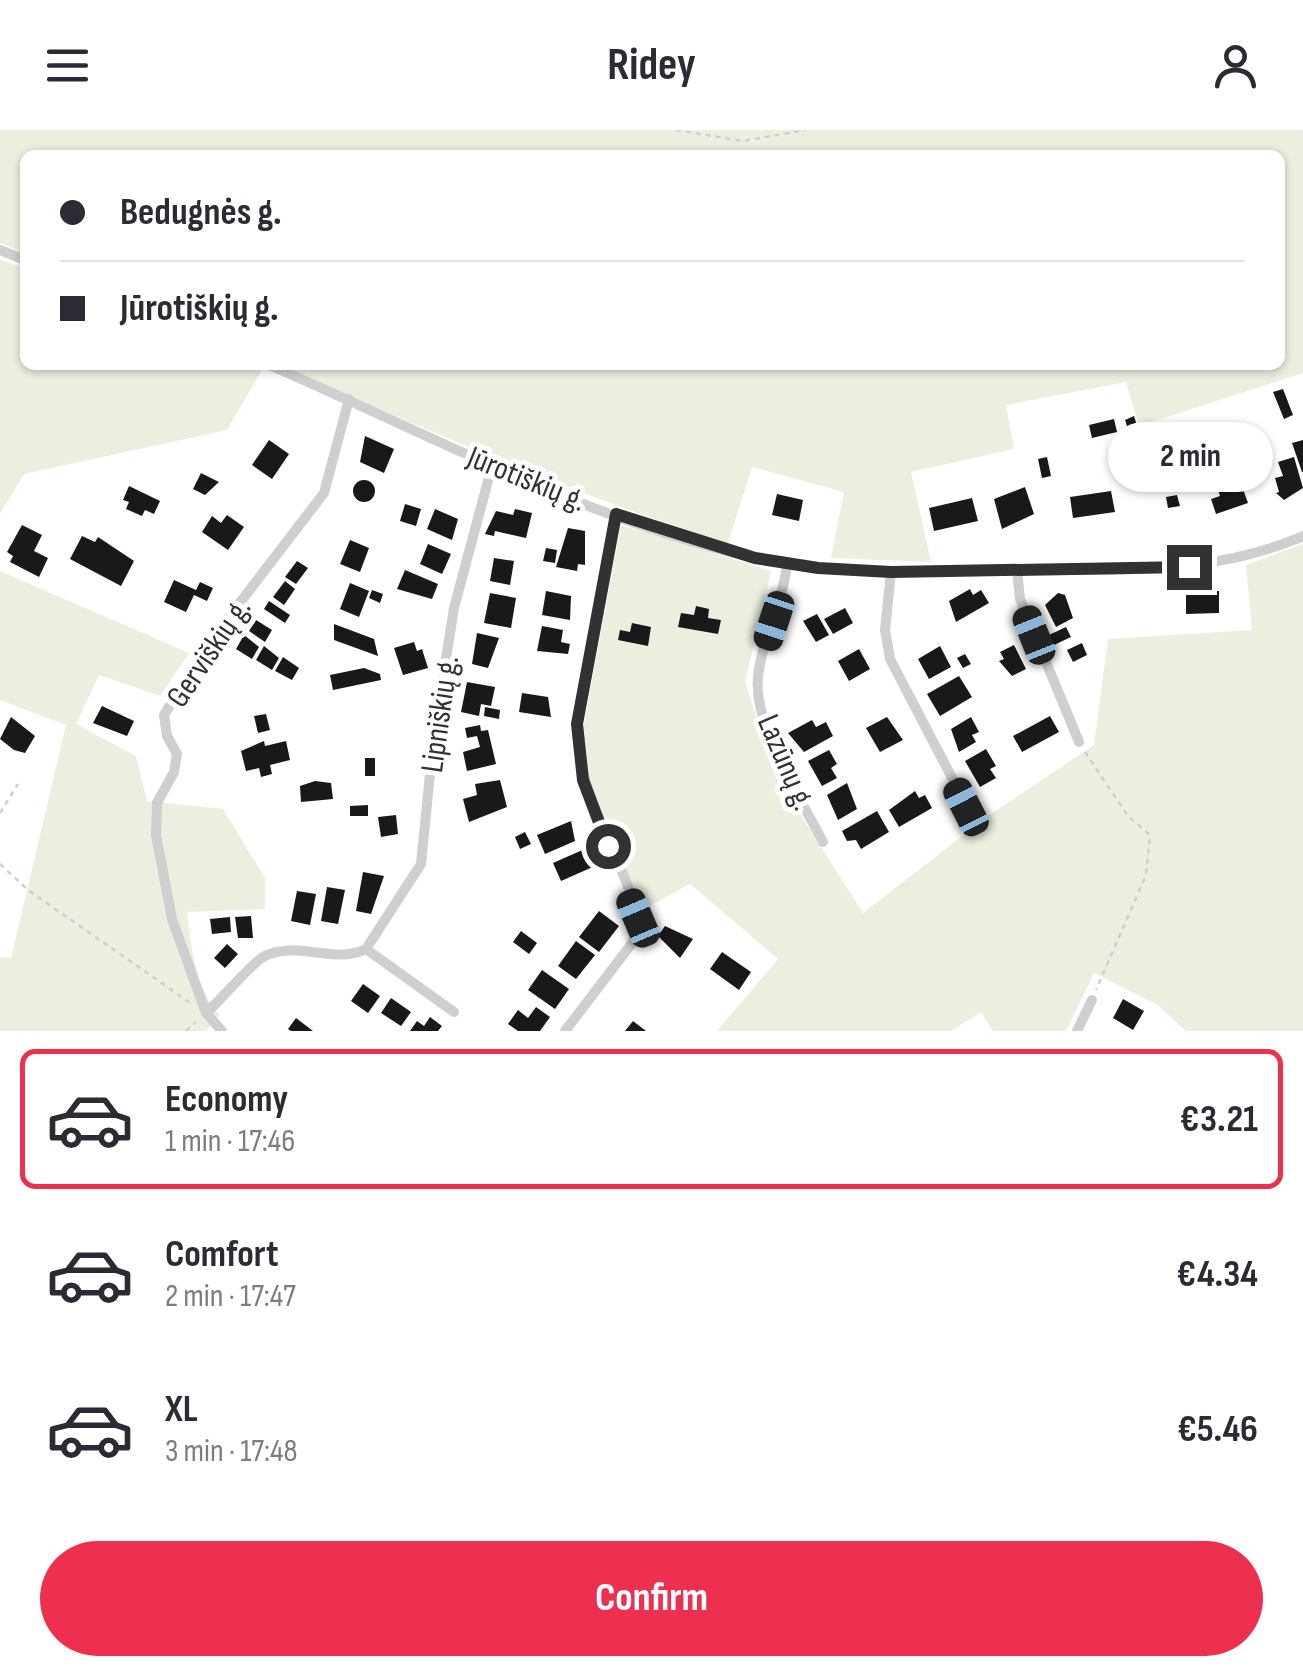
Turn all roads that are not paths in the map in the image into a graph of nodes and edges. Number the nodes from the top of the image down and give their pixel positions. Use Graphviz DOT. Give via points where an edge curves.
graph roads {
  1 [pos="282,370"];
  2 [pos="349,399"];
  3 [pos="492,466"];
  4 [pos="616,514"];
  5 [pos="1303,536"];
  6 [pos="786,564"];
  7 [pos="1016,570"];
  8 [pos="891,572"];
  9 [pos="1079,742"];
  10 [pos="972,818"];
  11 [pos="823,842"];
  12 [pos="366,950"];
  13 [pos="1092,1000"];
  14 [pos="454,1012"];
  15 [pos="206,1013"];
  16 [pos="222,1031"];
  17 [pos="565,1031"];
  18 [pos="1077,1031"];
  1 -- 2 [label="street, Jūrotiškių g."];
  2 -- 3 [label="street, Jūrotiškių g."];
  2 -- 15 [label="street, Gerviškių g." via="324,493 209,643 164,716 177,754 157,802 156,835 172,919"];
  3 -- 4 [label="street, Jūrotiškių g."];
  3 -- 12 [label="street, Lipniškių g." via="454,608 421,864"];
  4 -- 6 [label="street, Jūrotiškių g."];
  4 -- 17 [label="street" via="577,724 578,752 592,811 640,925"];
  5 -- 7 [label="street, Jūrotiškių g." via="1217,564"];
  6 -- 8 [label="street, Jūrotiškių g."];
  6 -- 11 [label="street, Lazūnų g." via="758,690 786,771"];
  7 -- 8 [label="street, Jūrotiškių g."];
  7 -- 9 [label="street" via="1020,599"];
  8 -- 10 [label="street" via="885,630 890,659"];
  12 -- 14 [label="street"];
  12 -- 15 [label="street" via="281,950 260,958"];
  13 -- 18 [label="street"];
  15 -- 16 [label="street, Gerviškių g."];
}
